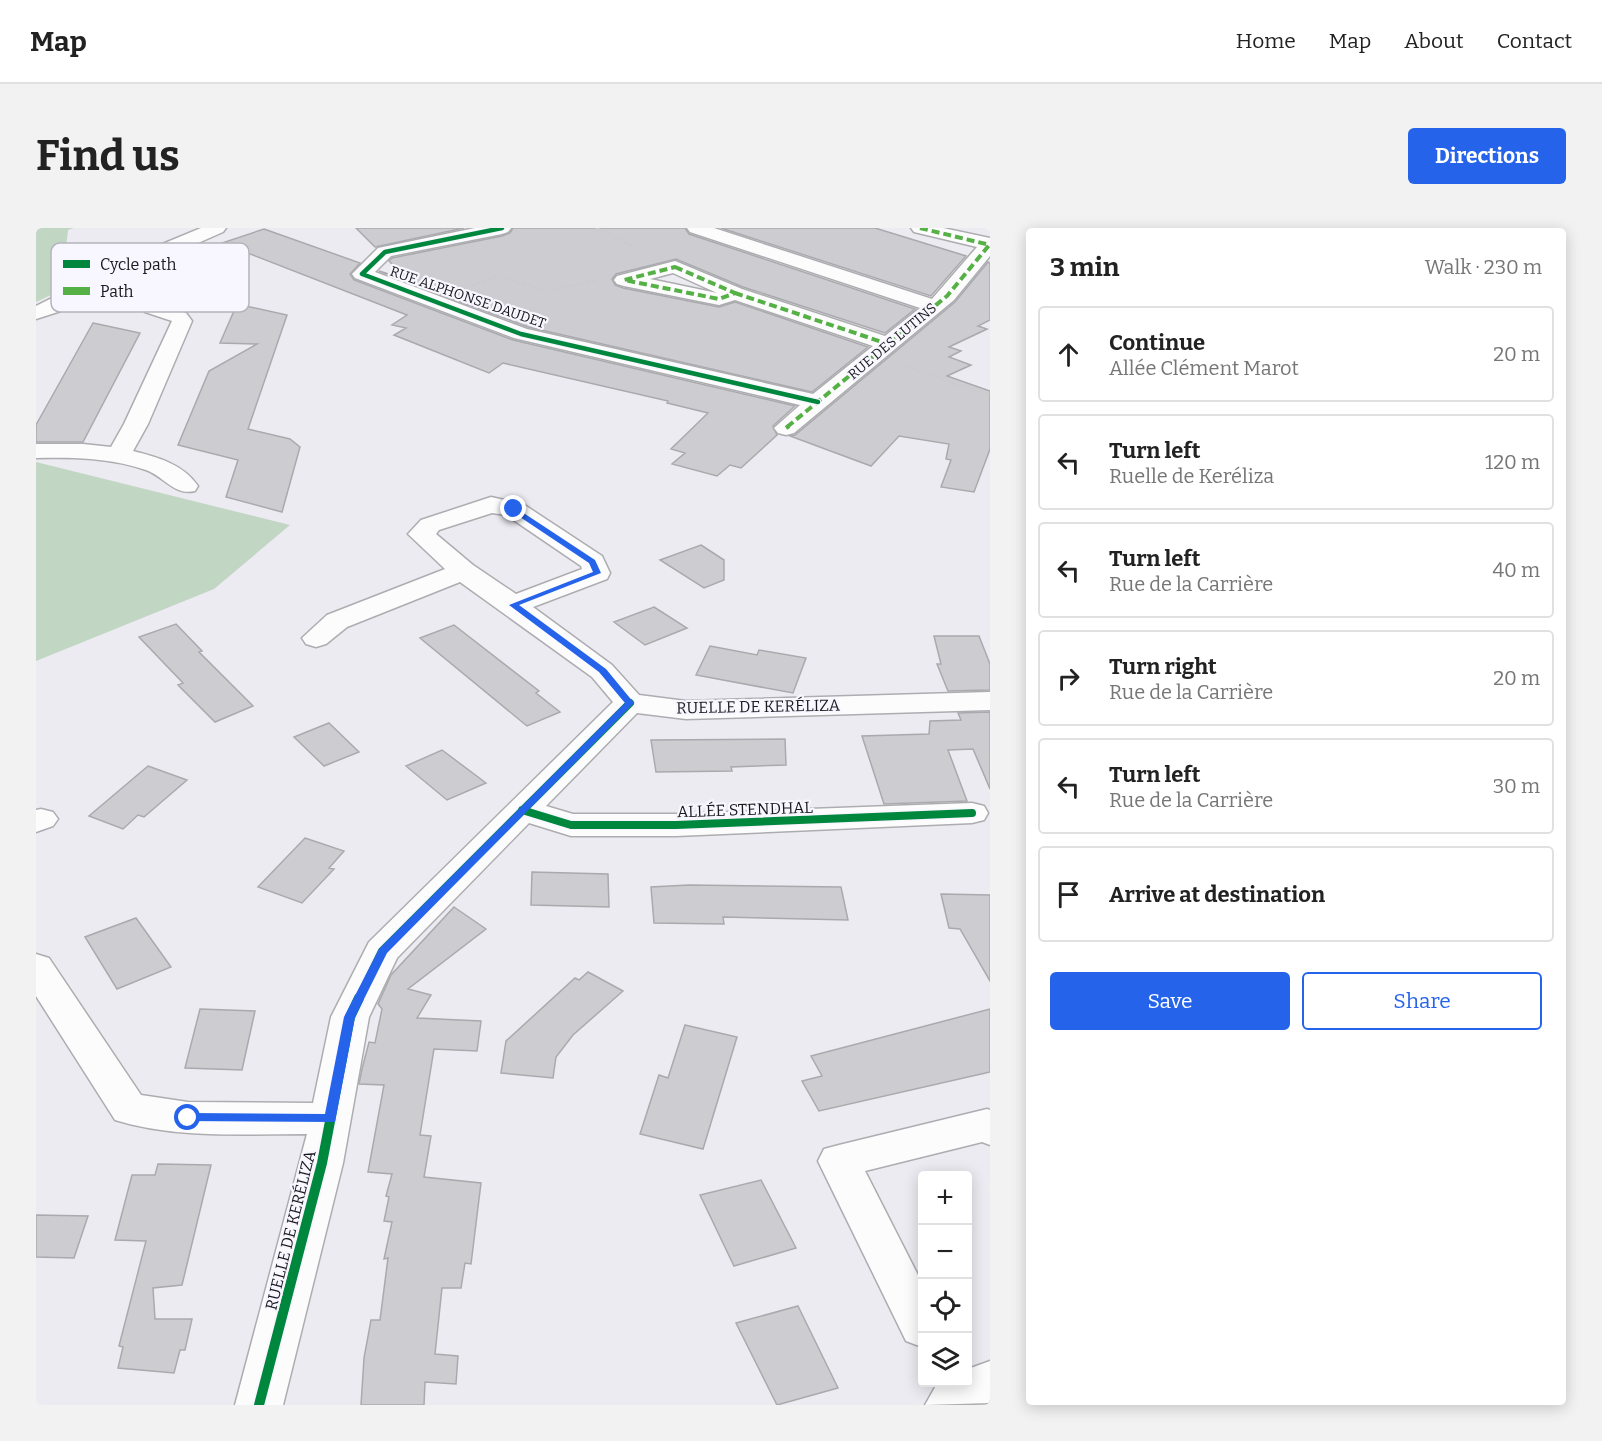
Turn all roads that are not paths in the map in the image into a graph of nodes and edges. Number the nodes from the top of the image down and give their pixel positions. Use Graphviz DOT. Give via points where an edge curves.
graph roads {
  1 [pos="217,228"];
  2 [pos="502,228"];
  3 [pos="696,228"];
  4 [pos="921,228"];
  5 [pos="177,243"];
  6 [pos="990,244"];
  7 [pos="735,293"];
  8 [pos="934,306"];
  9 [pos="51,307"];
  10 [pos="164,312"];
  11 [pos="36,313"];
  12 [pos="881,350"];
  13 [pos="818,402"];
  14 [pos="786,428"];
  15 [pos="36,451"];
  16 [pos="118,456"];
  17 [pos="186,486"];
  18 [pos="463,571"];
  19 [pos="513,605"];
  20 [pos="316,638"];
  21 [pos="990,701"];
  22 [pos="630,703"];
  23 [pos="522,810"];
  24 [pos="972,813"];
  25 [pos="36,967"];
  26 [pos="330,1119"];
  27 [pos="990,1129"];
  28 [pos="918,1319"];
  29 [pos="259,1405"];
  1 -- 5 [label="street"];
  2 -- 13 [label="street, RUE ALPHONSE DAUDET" via="385,252 362,274 521,334"];
  3 -- 8 [label="street"];
  4 -- 6 [label="street"];
  6 -- 8 [label="street, RUE DES LUTINS"];
  7 -- 7 [label="street" via="675,267 624,280 719,299"];
  7 -- 12 [label="street"];
  8 -- 12 [label="street, RUE DES LUTINS"];
  9 -- 11 [label="street"];
  10 -- 16 [label="street" via="182,321"];
  12 -- 13 [label="street, RUE DES LUTINS"];
  13 -- 14 [label="street, RUE DES LUTINS"];
  15 -- 16 [label="street" via="87,450"];
  16 -- 17 [label="street" via="160,467"];
  18 -- 19 [label="street"];
  18 -- 19 [label="street" via="421,534 430,525 491,505 514,509 592,561 597,573"];
  18 -- 20 [label="street" via="337,621"];
  19 -- 22 [label="street" via="603,671"];
  21 -- 22 [label="street, RUELLE DE KERÉLIZA" via="686,710"];
  22 -- 23 [label="street, RUELLE DE KERÉLIZA"];
  23 -- 24 [label="street, ALLÉE STENDHAL" via="571,825 676,825"];
  23 -- 26 [label="street, RUELLE DE KERÉLIZA" via="382,951 350,1017"];
  25 -- 26 [label="street" via="129,1109 188,1118"];
  26 -- 29 [label="street, RUELLE DE KERÉLIZA"];
  27 -- 28 [label="street" via="987,1125 839,1161"];
}
